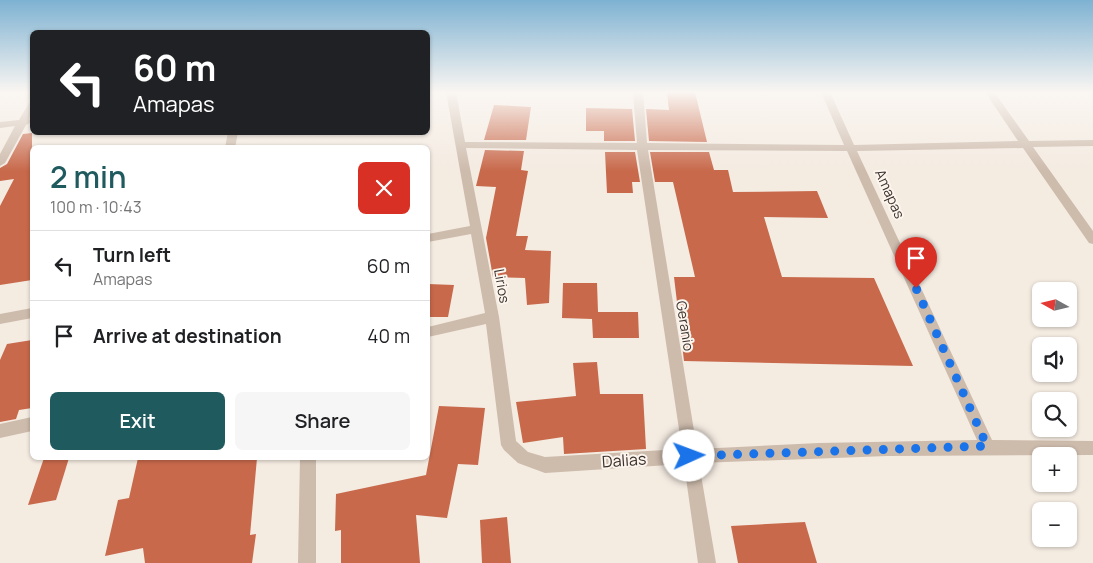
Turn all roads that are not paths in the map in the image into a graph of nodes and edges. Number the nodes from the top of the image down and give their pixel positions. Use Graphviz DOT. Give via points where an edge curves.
graph roads {
  1 [pos="455,118"];
  2 [pos="640,118"];
  3 [pos="838,118"];
  4 [pos="1007,118"];
  5 [pos="27,122"];
  6 [pos="0,125"];
  7 [pos="1093,143"];
  8 [pos="1026,145"];
  9 [pos="460,146"];
  10 [pos="642,146"];
  11 [pos="852,148"];
  12 [pos="0,162"];
  13 [pos="476,229"];
  14 [pos="430,238"];
  15 [pos="1093,240"];
  16 [pos="30,313"];
  17 [pos="492,317"];
  18 [pos="0,318"];
  19 [pos="430,332"];
  20 [pos="30,424"];
  21 [pos="0,431"];
  22 [pos="987,446"];
  23 [pos="1093,448"];
  24 [pos="689,456"];
  25 [pos="308,460"];
  26 [pos="545,465"];
  27 [pos="308,563"];
  28 [pos="707,563"];
  1 -- 9 [label="street, Lirios"];
  2 -- 10 [label="street, Geranio"];
  3 -- 11 [label="street, Amapas"];
  4 -- 8 [label="street"];
  5 -- 6 [label="street"];
  5 -- 12 [label="street"];
  7 -- 8 [label="street"];
  8 -- 11 [label="street"];
  8 -- 15 [label="street"];
  9 -- 10 [label="street"];
  9 -- 13 [label="street, Lirios"];
  10 -- 11 [label="street"];
  10 -- 24 [label="street, Geranio"];
  11 -- 22 [label="street, Amapas"];
  13 -- 14 [label="street"];
  13 -- 17 [label="street, Lirios"];
  16 -- 18 [label="street"];
  17 -- 19 [label="street"];
  17 -- 26 [label="street, Lirios" via="510,446 523,458"];
  20 -- 21 [label="street"];
  22 -- 23 [label="street, Dalias"];
  22 -- 24 [label="street, Dalias"];
  24 -- 26 [label="street, Dalias"];
  24 -- 28 [label="street, Geranio"];
  25 -- 27 [label="street"];
}
